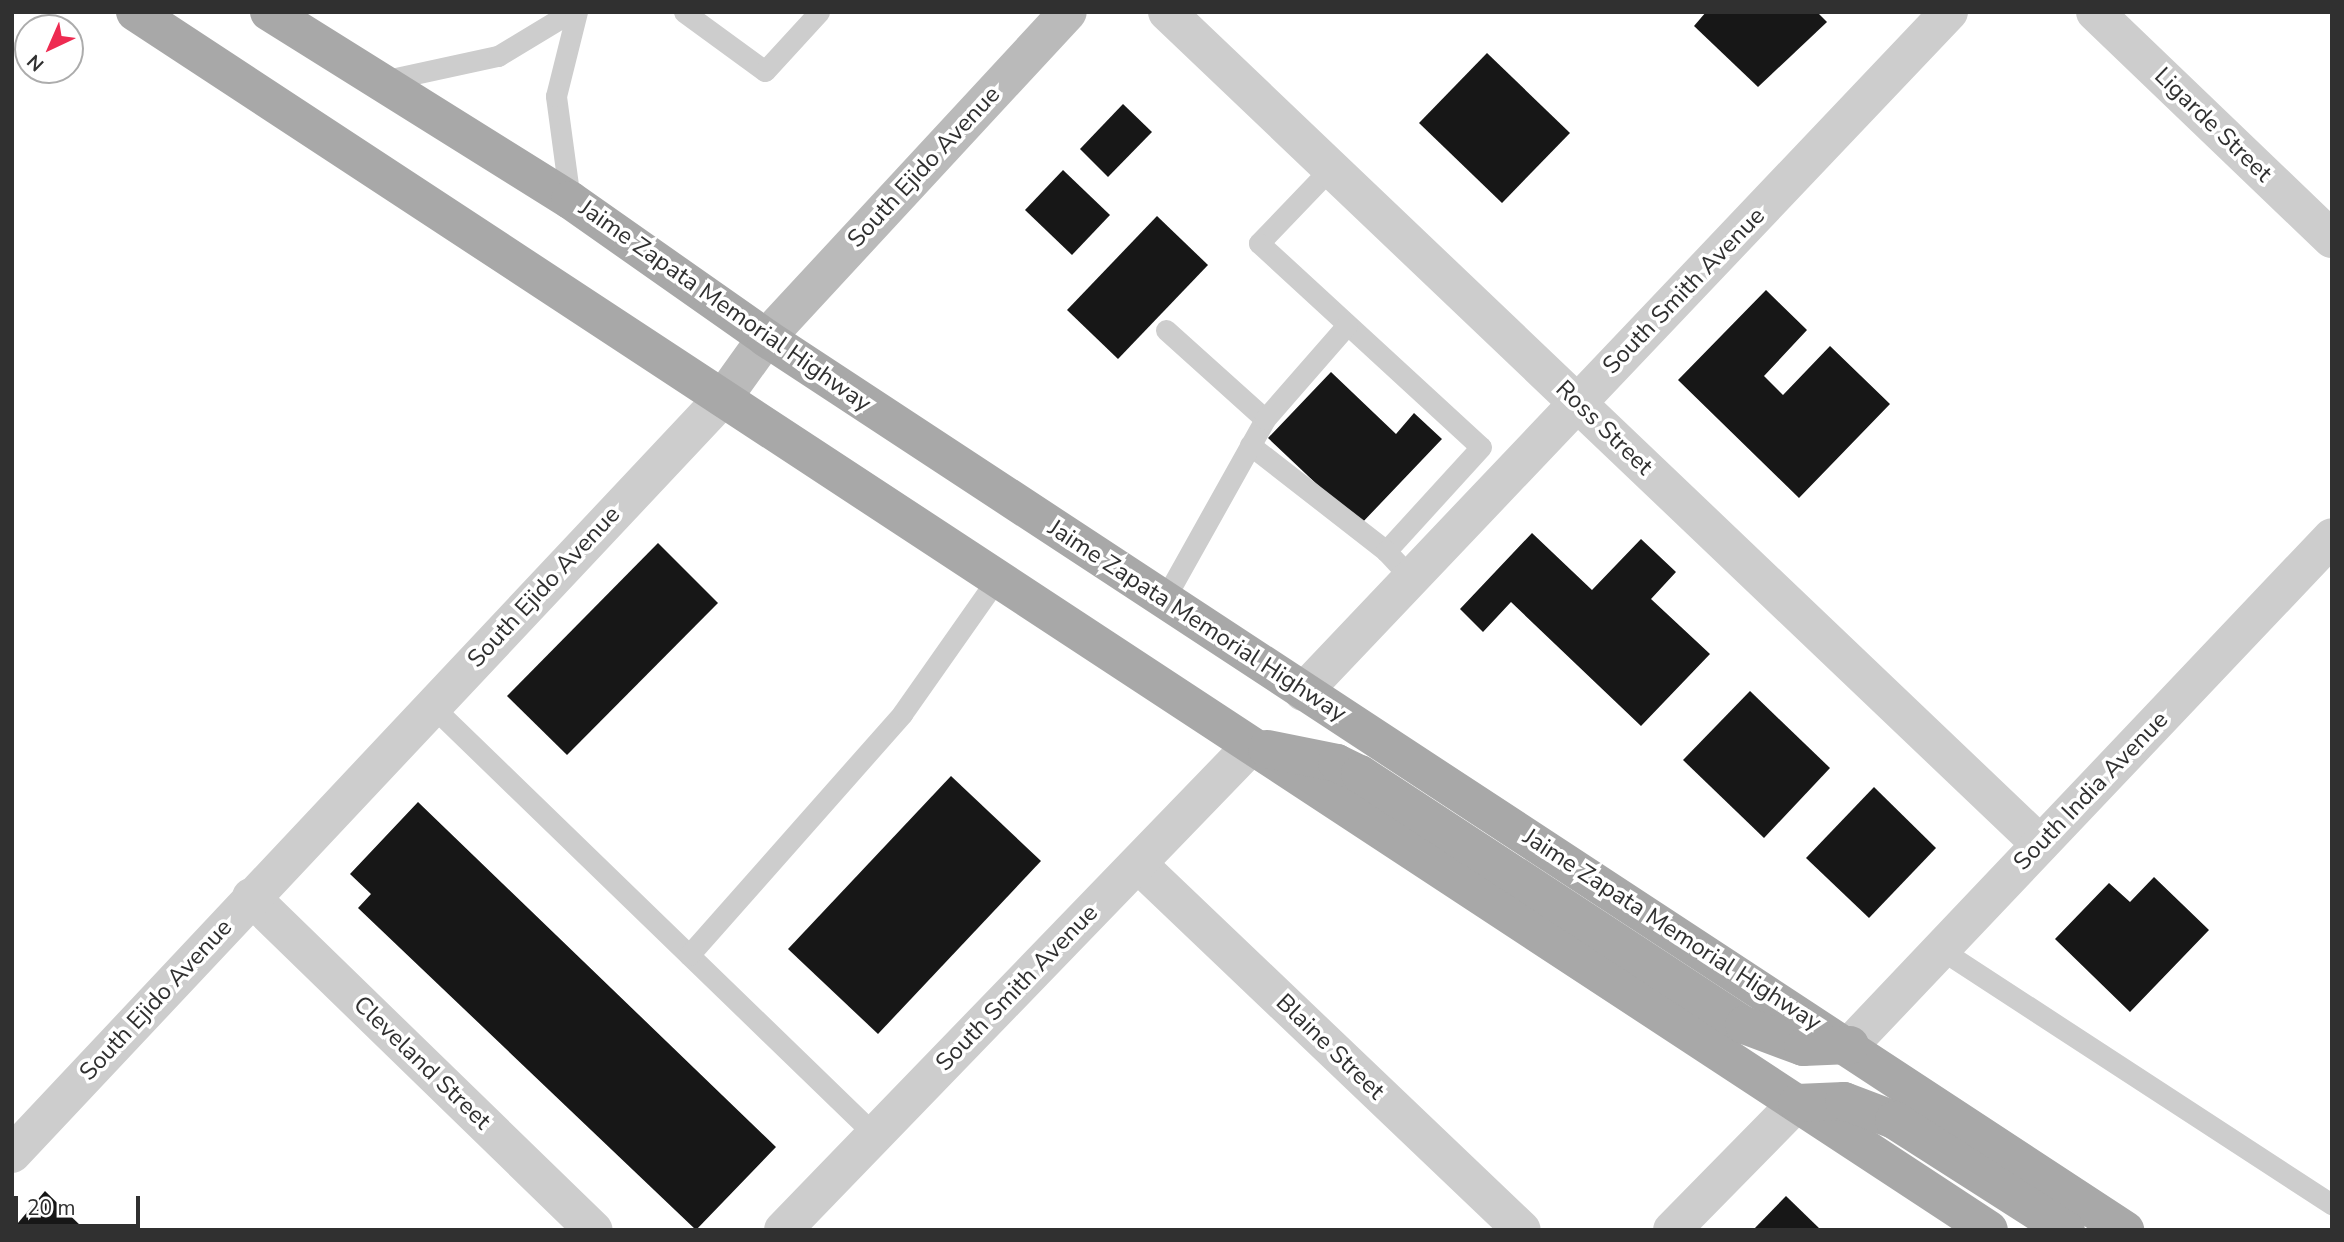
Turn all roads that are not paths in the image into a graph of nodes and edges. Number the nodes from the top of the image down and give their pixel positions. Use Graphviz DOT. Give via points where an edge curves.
graph roads {
  1 [pos="135,12"];
  2 [pos="268,12"];
  3 [pos="571,12"];
  4 [pos="577,12"];
  5 [pos="684,12"];
  6 [pos="819,12"];
  7 [pos="1068,12"];
  8 [pos="1167,12"];
  9 [pos="1949,12"];
  10 [pos="2095,12"];
  11 [pos="378,82"];
  12 [pos="1331,168"];
  13 [pos="570,200"];
  14 [pos="2332,239"];
  15 [pos="1347,325"];
  16 [pos="1166,330"];
  17 [pos="766,338"];
  18 [pos="723,398"];
  19 [pos="1577,403"];
  20 [pos="1265,419"];
  21 [pos="1250,445"];
  22 [pos="2332,537"];
  23 [pos="1399,564"];
  24 [pos="998,579"];
  25 [pos="1164,600"];
  26 [pos="1303,692"];
  27 [pos="432,706"];
  28 [pos="1251,746"];
  29 [pos="2040,844"];
  30 [pos="1138,864"];
  31 [pos="251,897"];
  32 [pos="1940,949"];
  33 [pos="689,955"];
  34 [pos="1850,1045"];
  35 [pos="1797,1103"];
  36 [pos="875,1135"];
  37 [pos="12,1154"];
  38 [pos="2332,1205"];
  39 [pos="594,1230"];
  40 [pos="783,1230"];
  41 [pos="1522,1230"];
  42 [pos="1672,1230"];
  43 [pos="1989,1230"];
  44 [pos="2066,1230"];
  45 [pos="2125,1230"];
  1 -- 18 [label="main road"];
  2 -- 11 [label="main road, Jaime Zapata Memorial Highway"];
  3 -- 11 [label="lane" via="498,56"];
  4 -- 13 [label="lane" via="556,96"];
  5 -- 6 [label="lane" via="765,71"];
  7 -- 17 [label="main road, South Ejido Avenue"];
  8 -- 12 [label="street, Ross Street"];
  9 -- 19 [label="street, South Smith Avenue"];
  10 -- 14 [label="street, Ligarde Street"];
  11 -- 13 [label="main road, Jaime Zapata Memorial Highway"];
  12 -- 15 [label="lane" via="1259,243"];
  12 -- 19 [label="street, Ross Street"];
  13 -- 17 [label="main road, Jaime Zapata Memorial Highway"];
  15 -- 20 [label="lane"];
  15 -- 23 [label="lane" via="1481,447"];
  16 -- 20 [label="lane"];
  17 -- 18 [label="main road, South Ejido Avenue"];
  17 -- 25 [label="main road, Jaime Zapata Memorial Highway"];
  18 -- 24 [label="main road"];
  18 -- 27 [label="street, South Ejido Avenue"];
  19 -- 23 [label="street, South Smith Avenue"];
  19 -- 29 [label="street, Ross Street"];
  20 -- 21 [label="lane"];
  21 -- 23 [label="lane"];
  21 -- 25 [label="lane"];
  22 -- 29 [label="street, South India Avenue"];
  23 -- 26 [label="street, South Smith Avenue"];
  24 -- 28 [label="main road"];
  24 -- 33 [label="lane" via="902,715"];
  25 -- 26 [label="main road, Jaime Zapata Memorial Highway"];
  26 -- 34 [label="main road, Jaime Zapata Memorial Highway"];
  27 -- 31 [label="street, South Ejido Avenue"];
  27 -- 33 [label="lane"];
  28 -- 30 [label="street, South Smith Avenue"];
  28 -- 34 [label="main road" via="1336,762 1360,774 1756,1030 1803,1047"];
  28 -- 35 [label="main road"];
  29 -- 32 [label="street, South India Avenue"];
  30 -- 36 [label="street, South Smith Avenue"];
  30 -- 41 [label="street, Blaine Street"];
  31 -- 37 [label="street, South Ejido Avenue"];
  31 -- 39 [label="street, Cleveland Street"];
  32 -- 34 [label="street, South India Avenue"];
  32 -- 38 [label="lane"];
  33 -- 36 [label="lane"];
  34 -- 45 [label="main road, Jaime Zapata Memorial Highway"];
  35 -- 42 [label="street"];
  35 -- 43 [label="main road"];
  35 -- 44 [label="main road" via="1844,1101 1894,1120"];
  36 -- 40 [label="street, South Smith Avenue"];
}
